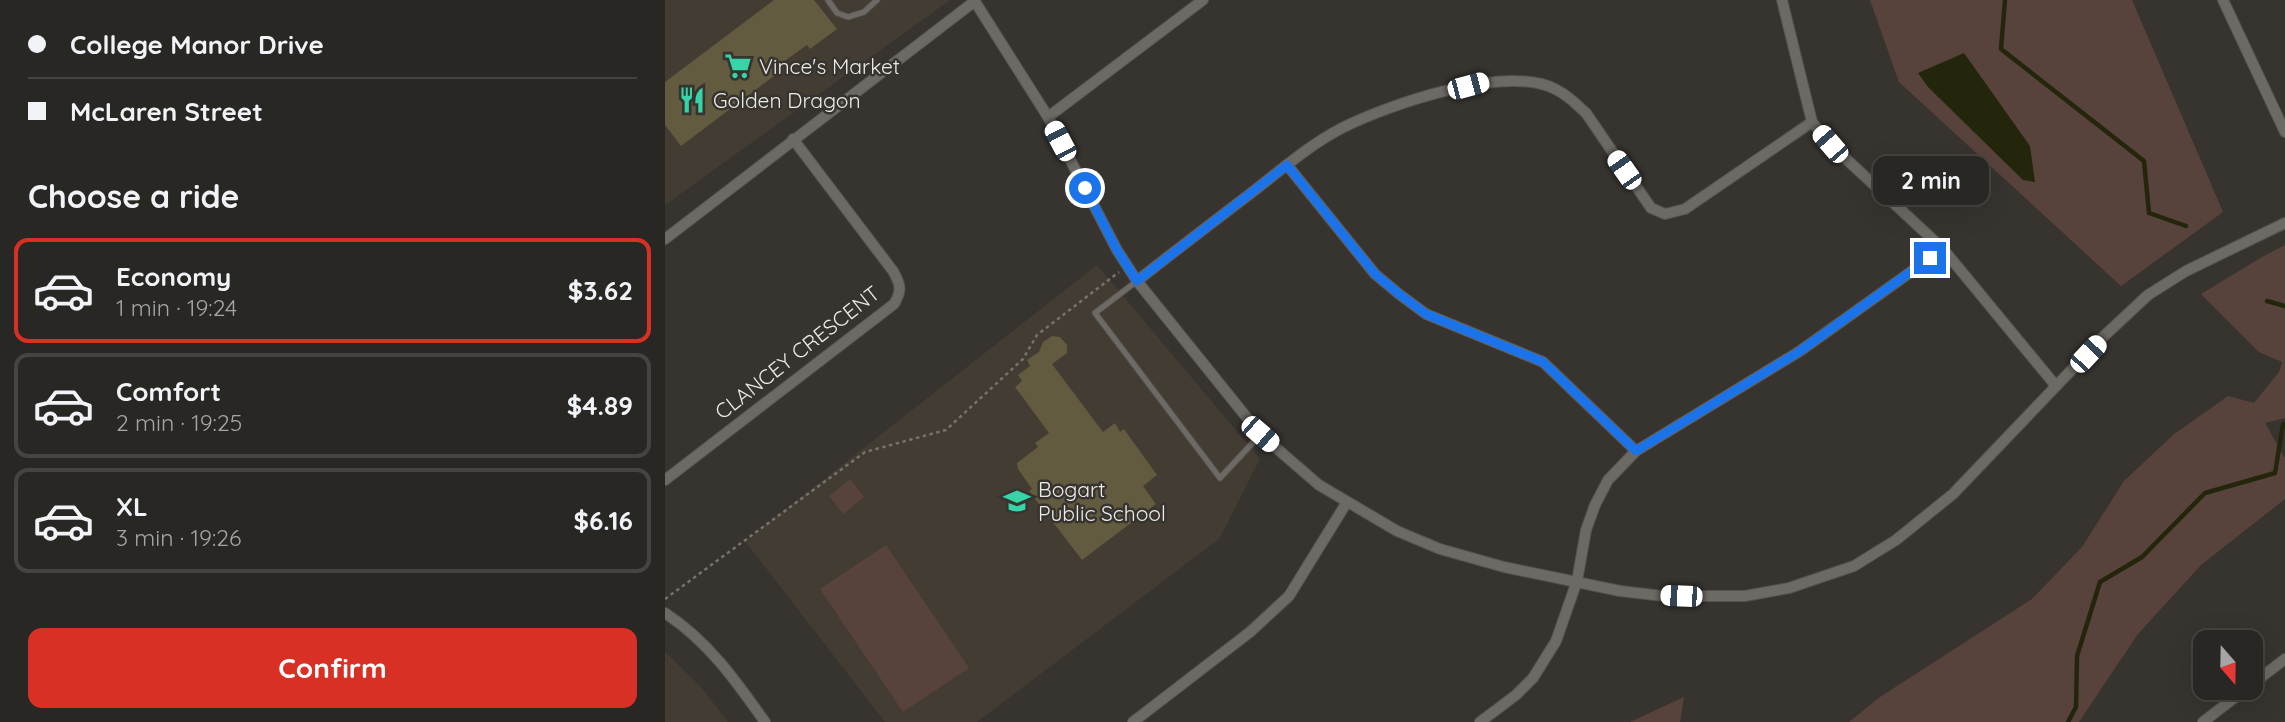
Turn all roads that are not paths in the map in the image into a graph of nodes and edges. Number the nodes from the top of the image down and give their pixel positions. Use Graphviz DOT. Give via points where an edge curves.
graph roads {
  1 [pos="828,0"];
  2 [pos="877,0"];
  3 [pos="1203,0"];
  4 [pos="1782,0"];
  5 [pos="2223,0"];
  6 [pos="974,1"];
  7 [pos="1048,117"];
  8 [pos="1812,122"];
  9 [pos="2285,132"];
  10 [pos="793,139"];
  11 [pos="1287,165"];
  12 [pos="2285,223"];
  13 [pos="665,239"];
  14 [pos="1943,249"];
  15 [pos="1137,281"];
  16 [pos="2056,386"];
  17 [pos="1260,434"];
  18 [pos="1636,451"];
  19 [pos="665,480"];
  20 [pos="1347,502"];
  21 [pos="1577,581"];
  22 [pos="665,613"];
  23 [pos="2285,659"];
  24 [pos="2263,676"];
  25 [pos="2232,700"];
  26 [pos="765,722"];
  27 [pos="1133,722"];
  28 [pos="1480,722"];
  29 [pos="2203,722"];
  1 -- 2 [label="lane" via="848,18 865,12"];
  3 -- 7 [label="street"];
  4 -- 8 [label="street"];
  5 -- 9 [label="street"];
  6 -- 7 [label="street"];
  6 -- 10 [label="street"];
  7 -- 15 [label="street"];
  8 -- 11 [label="street" via="1685,209 1665,214 1651,208 1580,107 1556,89 1529,82 1487,81 1381,111 1341,129"];
  8 -- 14 [label="street"];
  10 -- 13 [label="street"];
  10 -- 19 [label="street, CLANCEY CRESCENT" via="894,271 901,293 894,304"];
  11 -- 15 [label="street"];
  11 -- 18 [label="street" via="1375,274 1399,294 1426,314 1543,362"];
  12 -- 16 [label="street" via="2186,271 2148,295"];
  14 -- 16 [label="street"];
  14 -- 18 [label="street" via="1800,351"];
  15 -- 17 [label="street"];
  15 -- 17 [label="lane" via="1095,313 1220,478"];
  16 -- 21 [label="street" via="1952,494 1854,566 1789,588 1745,596 1663,596"];
  17 -- 20 [label="street" via="1319,485"];
  18 -- 21 [label="street" via="1608,480 1595,505"];
  20 -- 21 [label="street" via="1440,549"];
  20 -- 27 [label="street" via="1289,596 1250,632"];
  21 -- 28 [label="street" via="1556,641 1533,678"];
  22 -- 26 [label="street" via="717,656"];
  23 -- 24 [label="street"];
  25 -- 29 [label="street"];
}
